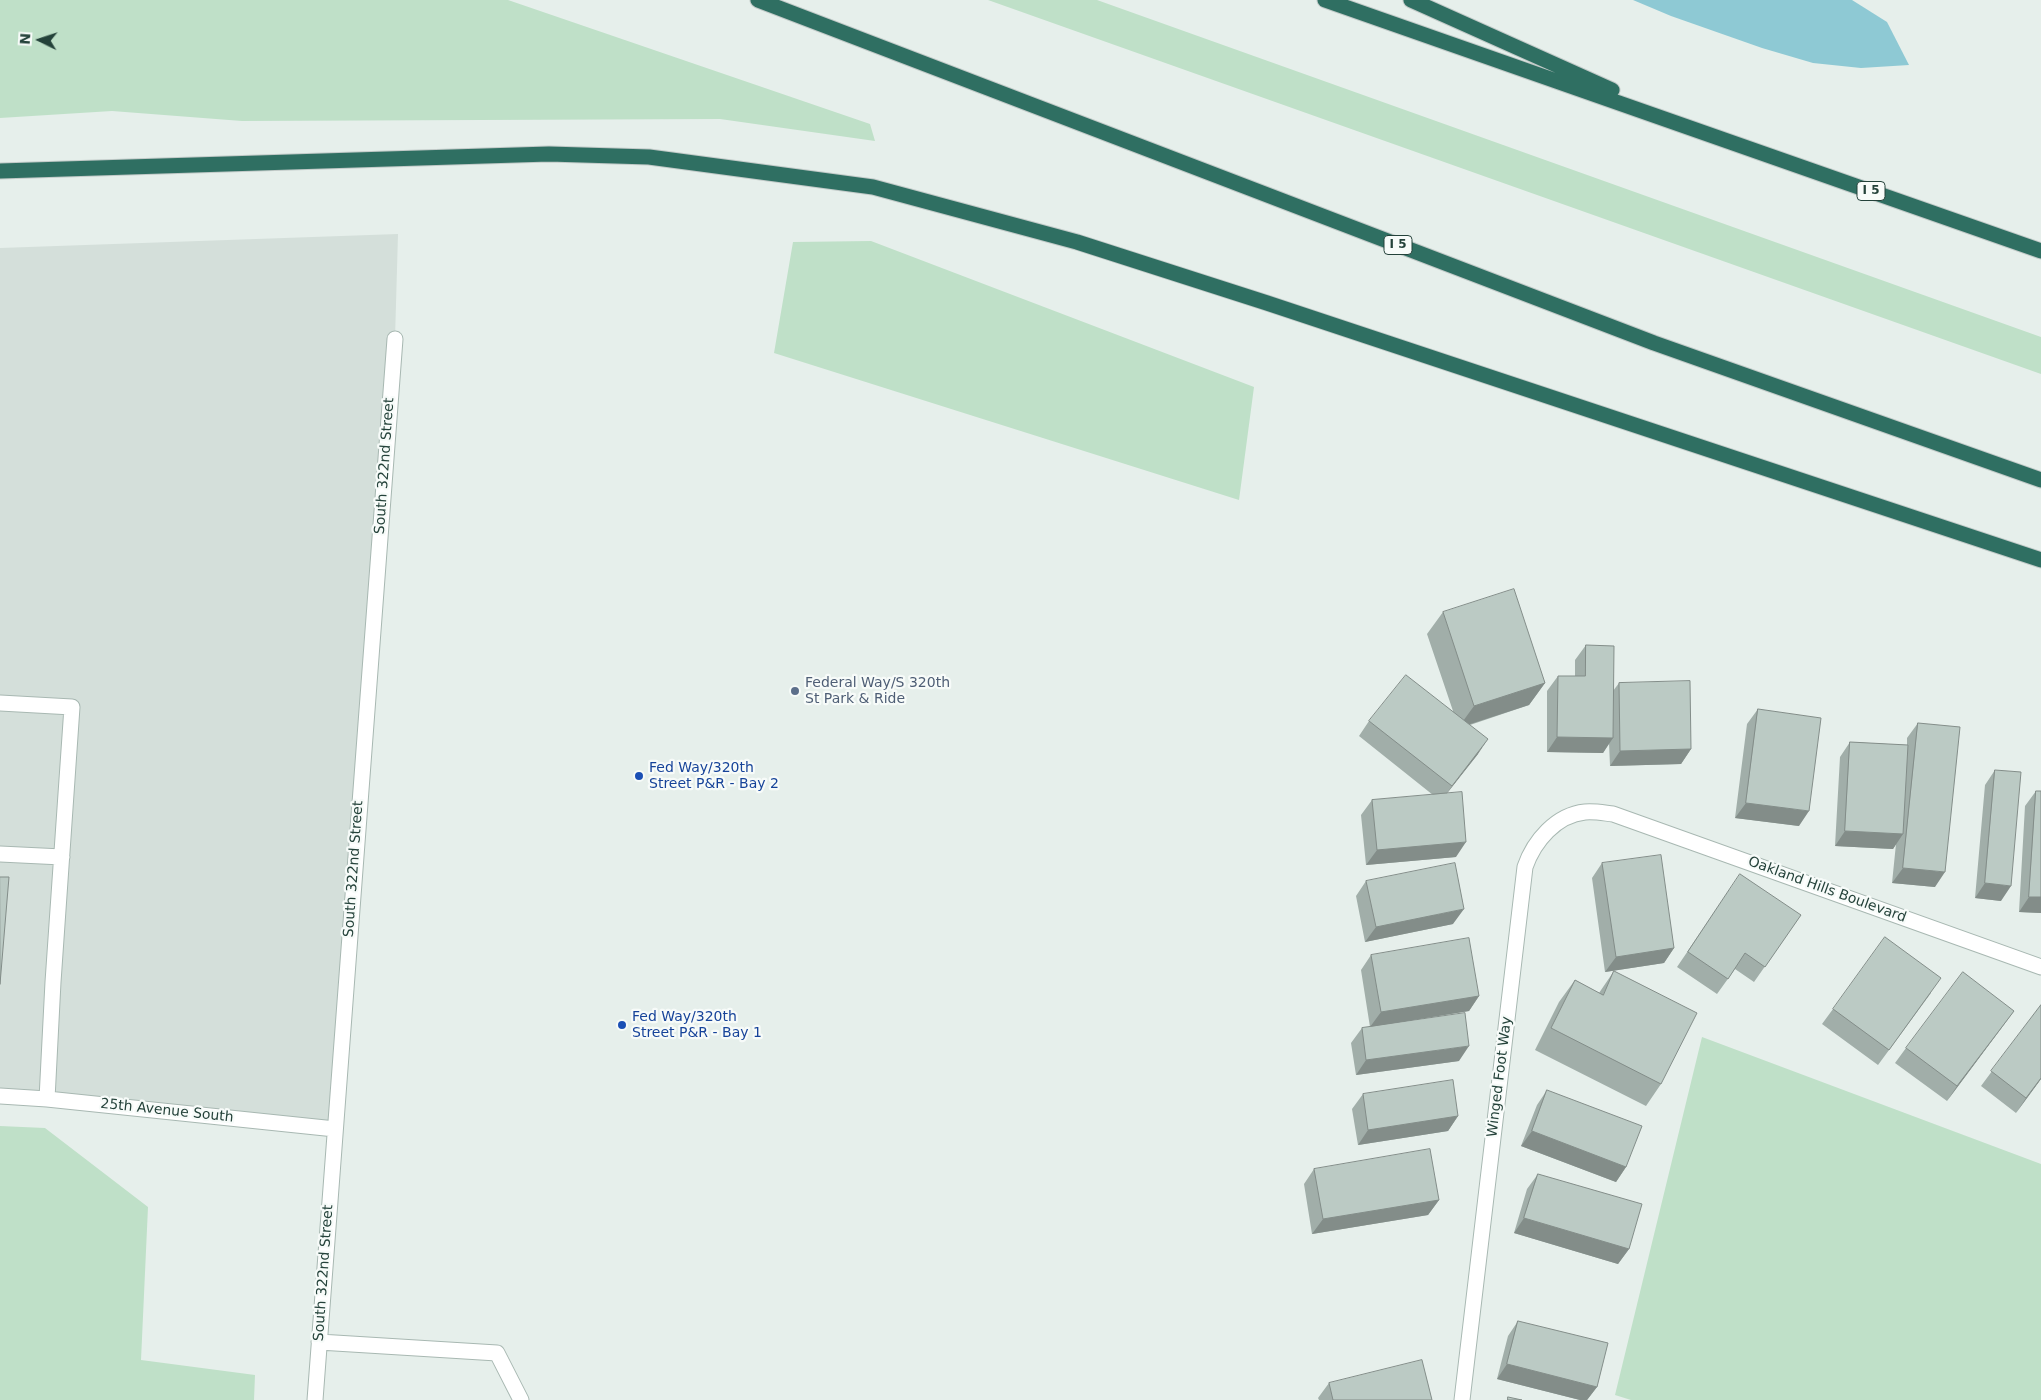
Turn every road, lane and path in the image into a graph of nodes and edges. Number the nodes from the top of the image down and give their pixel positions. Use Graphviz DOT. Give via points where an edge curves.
graph roads {
  1 [pos="758,0"];
  2 [pos="1325,0"];
  3 [pos="1411,0"];
  4 [pos="1702,131"];
  5 [pos="0,171"];
  6 [pos="2041,251"];
  7 [pos="395,339"];
  8 [pos="2041,480"];
  9 [pos="2041,560"];
  10 [pos="0,703"];
  11 [pos="1613,814"];
  12 [pos="0,854"];
  13 [pos="62,857"];
  14 [pos="2041,967"];
  15 [pos="0,1096"];
  16 [pos="47,1099"];
  17 [pos="335,1129"];
  18 [pos="319,1342"];
  19 [pos="315,1400"];
  20 [pos="521,1400"];
  21 [pos="1462,1400"];
  1 -- 8 [label="highway, I 5" via="1654,343"];
  2 -- 4 [label="highway, I 5"];
  3 -- 4 [label="highway"];
  4 -- 6 [label="highway, I 5"];
  5 -- 9 [label="highway" via="549,154 649,157 874,187 1077,242"];
  7 -- 17 [label="street, South 322nd Street"];
  10 -- 13 [label="street" via="72,707"];
  11 -- 14 [label="street, Oakland Hills Boulevard"];
  11 -- 21 [label="street, Winged Foot Way" via="1585,812 1560,821 1542,835 1525,867"];
  12 -- 13 [label="street"];
  13 -- 16 [label="street"];
  15 -- 16 [label="street, 25th Avenue South"];
  16 -- 17 [label="street, 25th Avenue South"];
  17 -- 18 [label="street, South 322nd Street"];
  18 -- 19 [label="street, South 322nd Street"];
  18 -- 20 [label="street" via="497,1353"];
}
